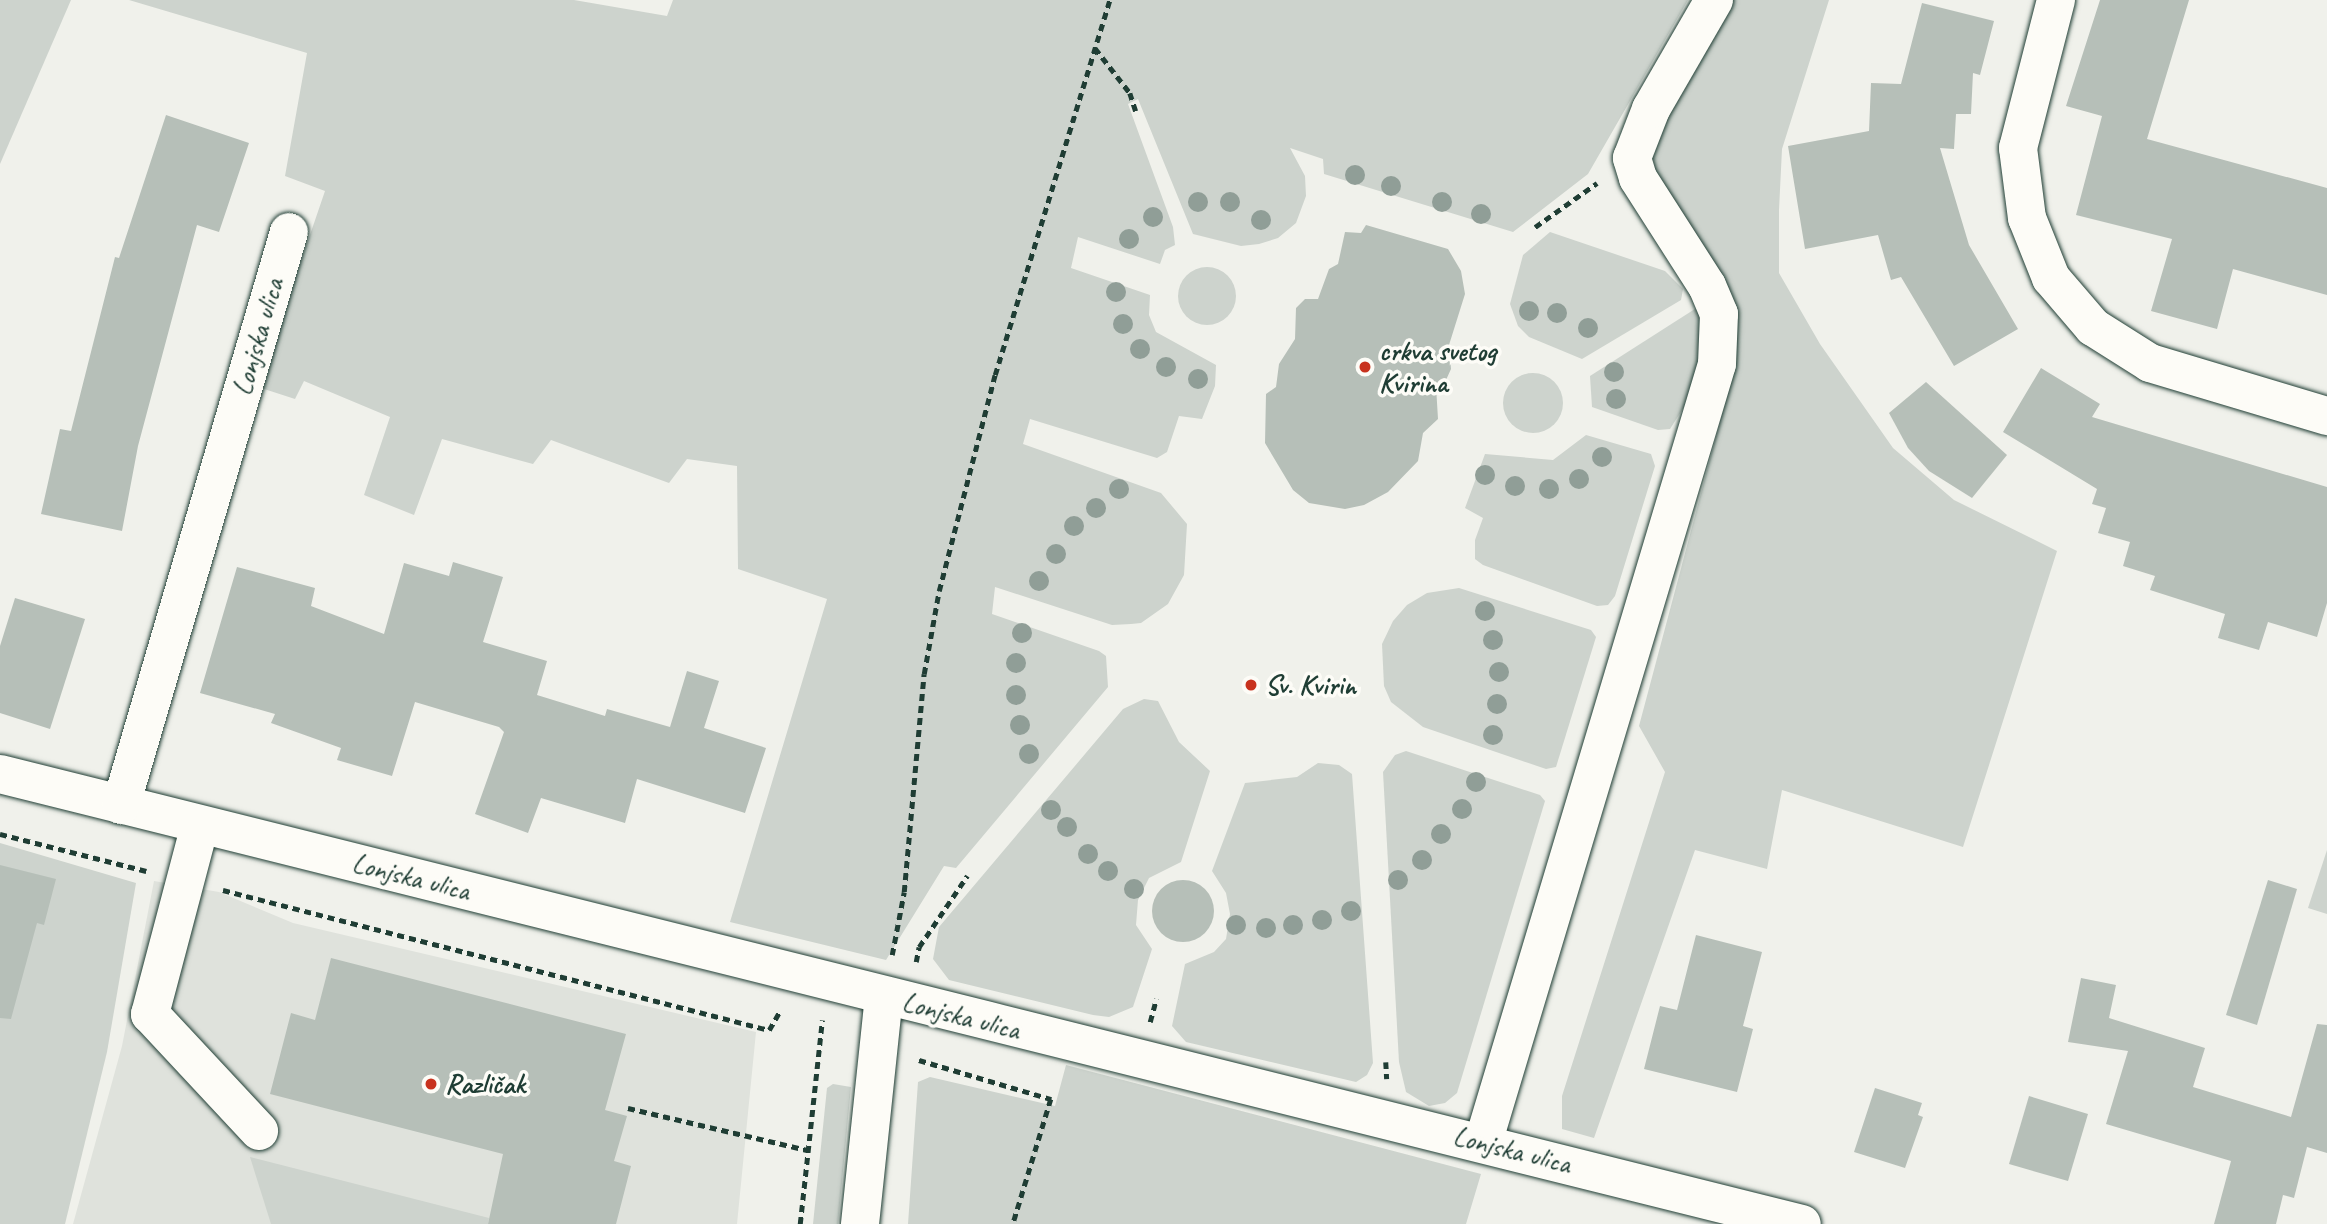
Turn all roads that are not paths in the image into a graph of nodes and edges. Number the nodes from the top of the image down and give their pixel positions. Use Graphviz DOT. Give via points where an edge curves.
graph roads {
  1 [pos="1714,0"];
  2 [pos="2056,0"];
  3 [pos="289,232"];
  4 [pos="2327,416"];
  5 [pos="0,774"];
  6 [pos="121,805"];
  7 [pos="200,825"];
  8 [pos="895,1000"];
  9 [pos="259,1131"];
  10 [pos="1483,1143"];
  11 [pos="860,1224"];
  12 [pos="1802,1224"];
  1 -- 10 [label="street" via="1651,109 1632,158 1638,178 1707,286 1719,314 1717,364"];
  2 -- 4 [label="street" via="2018,148 2027,218 2051,278 2093,327 2150,363"];
  3 -- 6 [label="street, Lonjska ulica"];
  5 -- 6 [label="street, Lonjska ulica"];
  6 -- 7 [label="street, Lonjska ulica"];
  7 -- 8 [label="street, Lonjska ulica"];
  7 -- 9 [label="street" via="150,1014"];
  8 -- 10 [label="street, Lonjska ulica"];
  8 -- 11 [label="street"];
  10 -- 12 [label="street, Lonjska ulica"];
}
